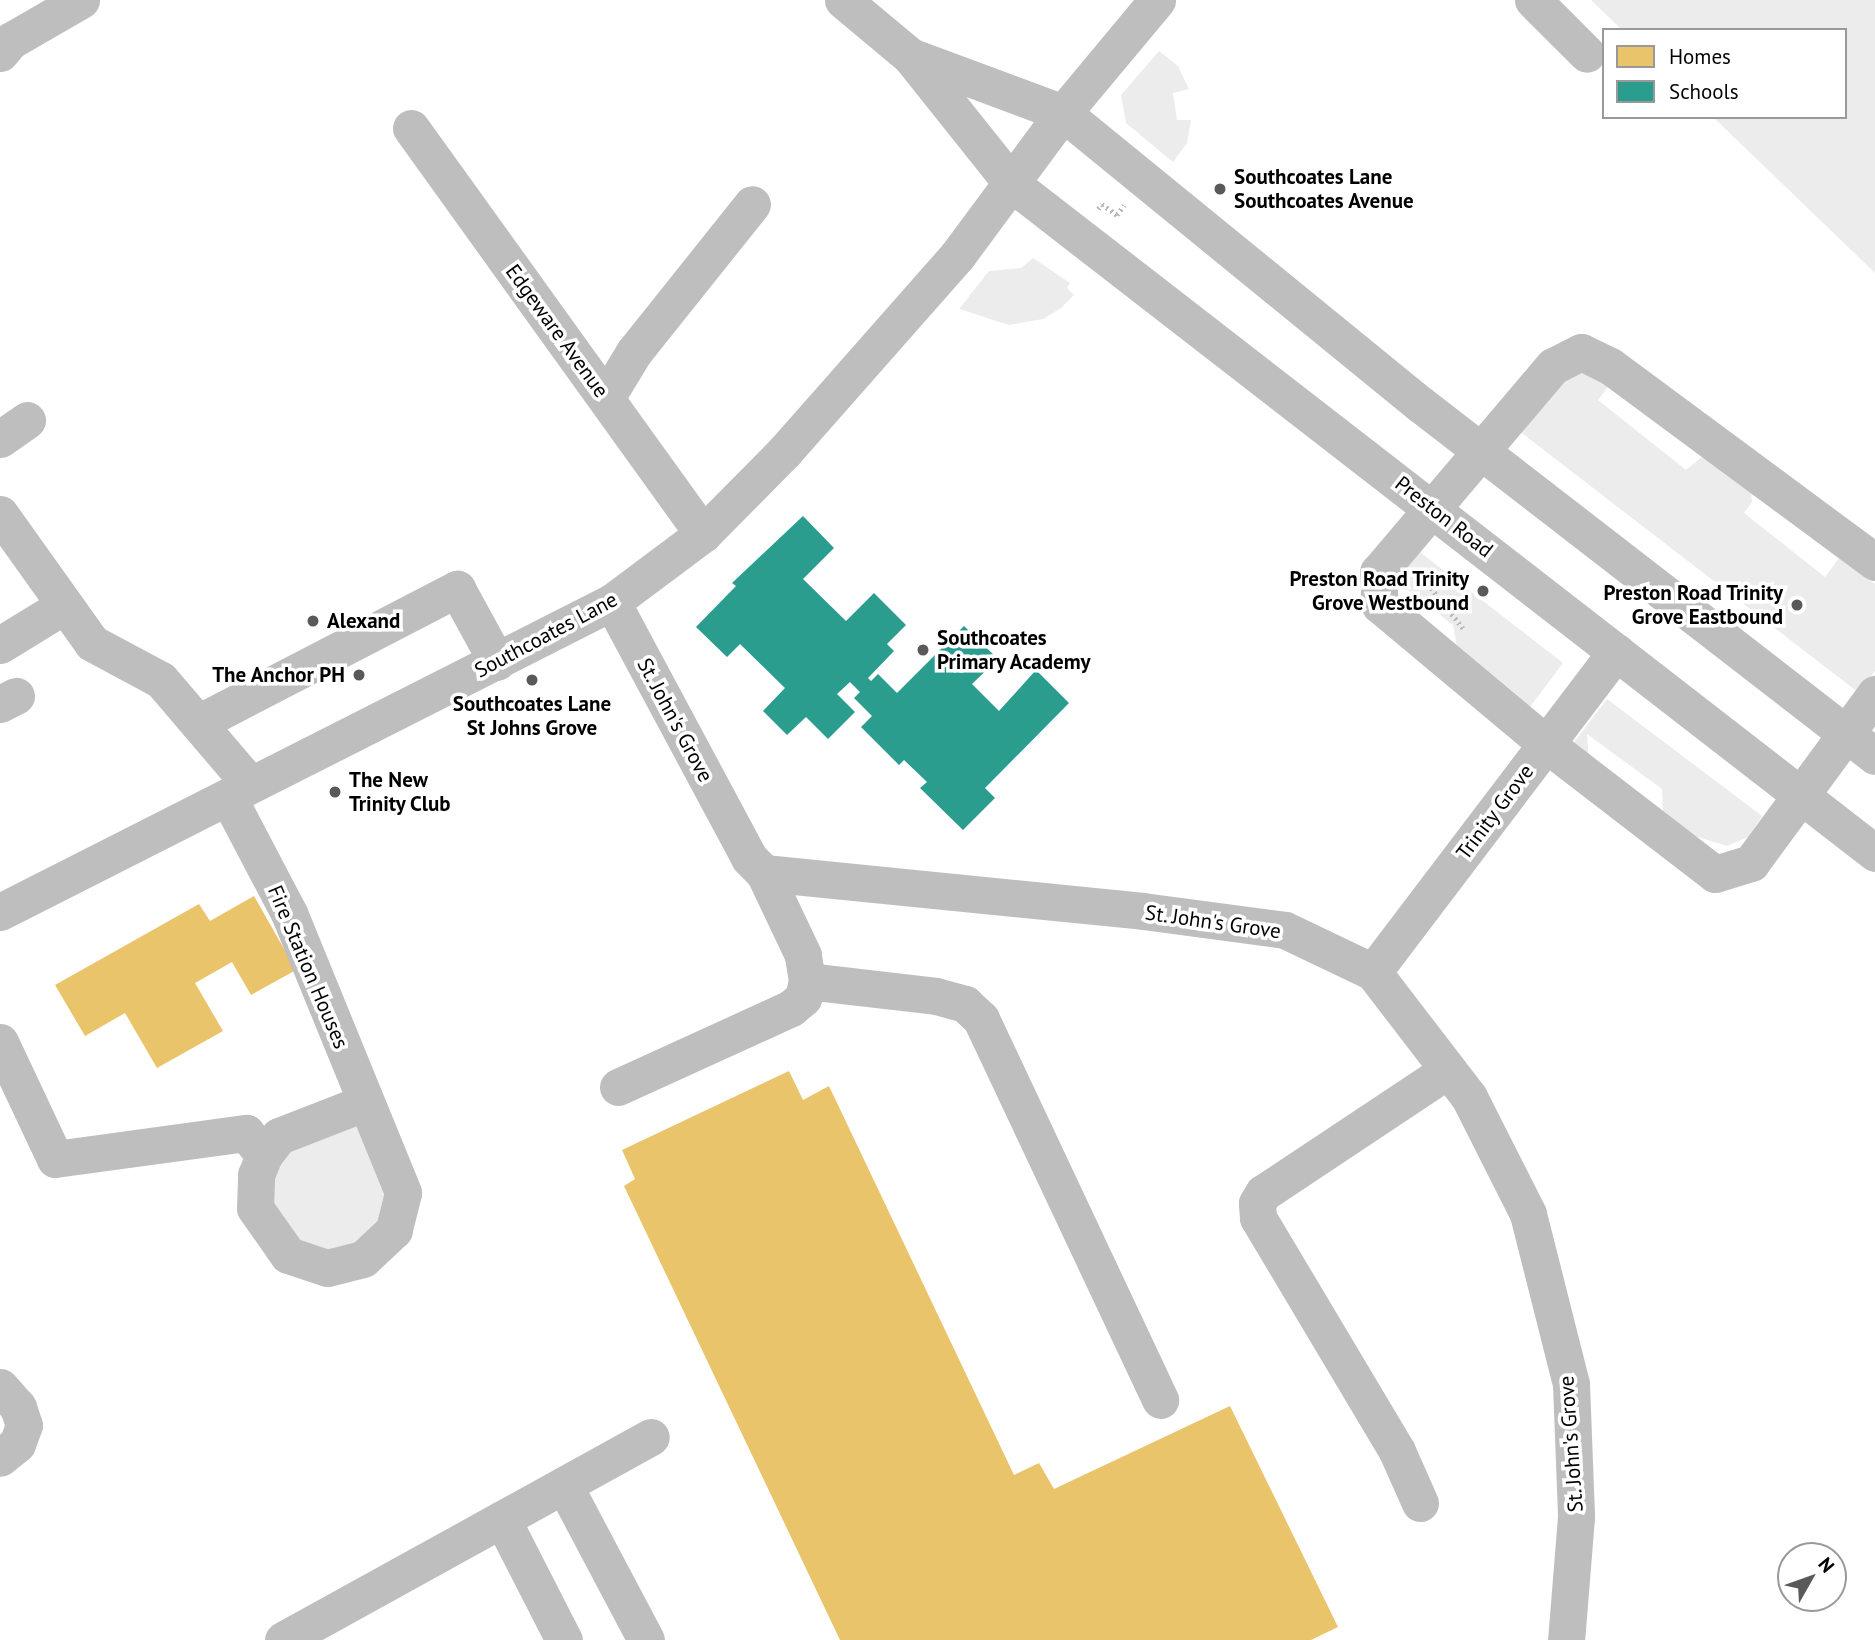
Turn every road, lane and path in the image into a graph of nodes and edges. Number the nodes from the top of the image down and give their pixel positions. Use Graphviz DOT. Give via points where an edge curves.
graph roads {
  1 [pos="80,0"];
  2 [pos="843,0"];
  3 [pos="1157,0"];
  4 [pos="1533,0"];
  5 [pos="0,53"];
  6 [pos="1587,54"];
  7 [pos="910,56"];
  8 [pos="1063,113"];
  9 [pos="411,128"];
  10 [pos="1144,178"];
  11 [pos="1012,184"];
  12 [pos="752,204"];
  13 [pos="1079,236"];
  14 [pos="606,398"];
  15 [pos="1482,450"];
  16 [pos="1431,507"];
  17 [pos="0,514"];
  18 [pos="703,534"];
  19 [pos="1875,562"];
  20 [pos="612,602"];
  21 [pos="65,605"];
  22 [pos="0,645"];
  23 [pos="1616,652"];
  24 [pos="497,662"];
  25 [pos="1875,694"];
  26 [pos="198,723"];
  27 [pos="1845,733"];
  28 [pos="1546,744"];
  29 [pos="1875,756"];
  30 [pos="238,790"];
  31 [pos="1803,797"];
  32 [pos="1875,853"];
  33 [pos="764,873"];
  34 [pos="0,912"];
  35 [pos="1373,972"];
  36 [pos="807,981"];
  37 [pos="0,1042"];
  38 [pos="1448,1070"];
  39 [pos="618,1087"];
  40 [pos="364,1103"];
  41 [pos="264,1155"];
  42 [pos="0,1387"];
  43 [pos="1160,1400"];
  44 [pos="651,1437"];
  45 [pos="0,1458"];
  46 [pos="564,1485"];
  47 [pos="1420,1503"];
  48 [pos="502,1519"];
  49 [pos="283,1640"];
  50 [pos="564,1640"];
  51 [pos="646,1640"];
  52 [pos="1566,1640"];
  1 -- 5 [label="street" via="10,41"];
  2 -- 7 [label="street"];
  3 -- 8 [label="street, Southcoates Lane"];
  4 -- 6 [label="street"];
  7 -- 8 [label="street"];
  7 -- 11 [label="street"];
  8 -- 10 [label="street"];
  8 -- 11 [label="street, Southcoates Lane"];
  9 -- 14 [label="street, Edgeware Avenue"];
  10 -- 13 [label="path" via="1117,215 1102,204"];
  10 -- 15 [label="street"];
  11 -- 13 [label="street, Preston Road"];
  11 -- 18 [label="street, Southcoates Lane" via="939,277 785,451"];
  12 -- 14 [label="street" via="635,352"];
  13 -- 16 [label="street, Preston Road"];
  14 -- 18 [label="street, Edgeware Avenue"];
  15 -- 16 [label="street"];
  15 -- 19 [label="street" via="1553,366 1581,352 1610,366"];
  15 -- 27 [label="street"];
  16 -- 23 [label="street, Preston Road"];
  16 -- 28 [label="street" via="1378,572 1380,605"];
  17 -- 21 [label="street, Fire Station Houses"];
  18 -- 20 [label="street, Southcoates Lane"];
  20 -- 24 [label="street, Southcoates Lane"];
  20 -- 33 [label="street, St. John's Grove" via="749,858"];
  21 -- 22 [label="street"];
  21 -- 26 [label="street, Fire Station Houses" via="92,643 161,680"];
  23 -- 28 [label="street, Trinity Grove"];
  23 -- 31 [label="street, Preston Road"];
  24 -- 26 [label="street" via="457,589"];
  24 -- 30 [label="street, Southcoates Lane"];
  25 -- 27 [label="street"];
  26 -- 30 [label="street, Fire Station Houses"];
  27 -- 29 [label="street"];
  27 -- 31 [label="street"];
  28 -- 31 [label="street" via="1715,874 1751,863"];
  28 -- 35 [label="street, Trinity Grove"];
  30 -- 34 [label="street, Southcoates Lane"];
  30 -- 40 [label="street, Fire Station Houses"];
  31 -- 32 [label="street, Preston Road"];
  33 -- 35 [label="street, St. John's Grove" via="1285,930"];
  33 -- 36 [label="street" via="803,955"];
  35 -- 38 [label="street, St. John's Grove"];
  36 -- 39 [label="street" via="803,998 791,1008"];
  36 -- 43 [label="street" via="936,996 965,1004 981,1019"];
  37 -- 41 [label="street" via="55,1159 246,1133"];
  38 -- 47 [label="street" via="1262,1193 1257,1203 1258,1218 1397,1451"];
  38 -- 52 [label="street, St. John's Grove" via="1469,1097 1528,1214 1571,1384 1576,1517"];
  40 -- 41 [label="street" via="279,1136"];
  40 -- 41 [label="street, Fire Station Houses" via="403,1193 394,1230 363,1259 327,1268 288,1255 255,1208 256,1175"];
  42 -- 45 [label="street" via="18,1407 24,1425 18,1444"];
  44 -- 46 [label="street"];
  46 -- 48 [label="street"];
  46 -- 51 [label="street"];
  48 -- 49 [label="street"];
  48 -- 50 [label="street"];
}
